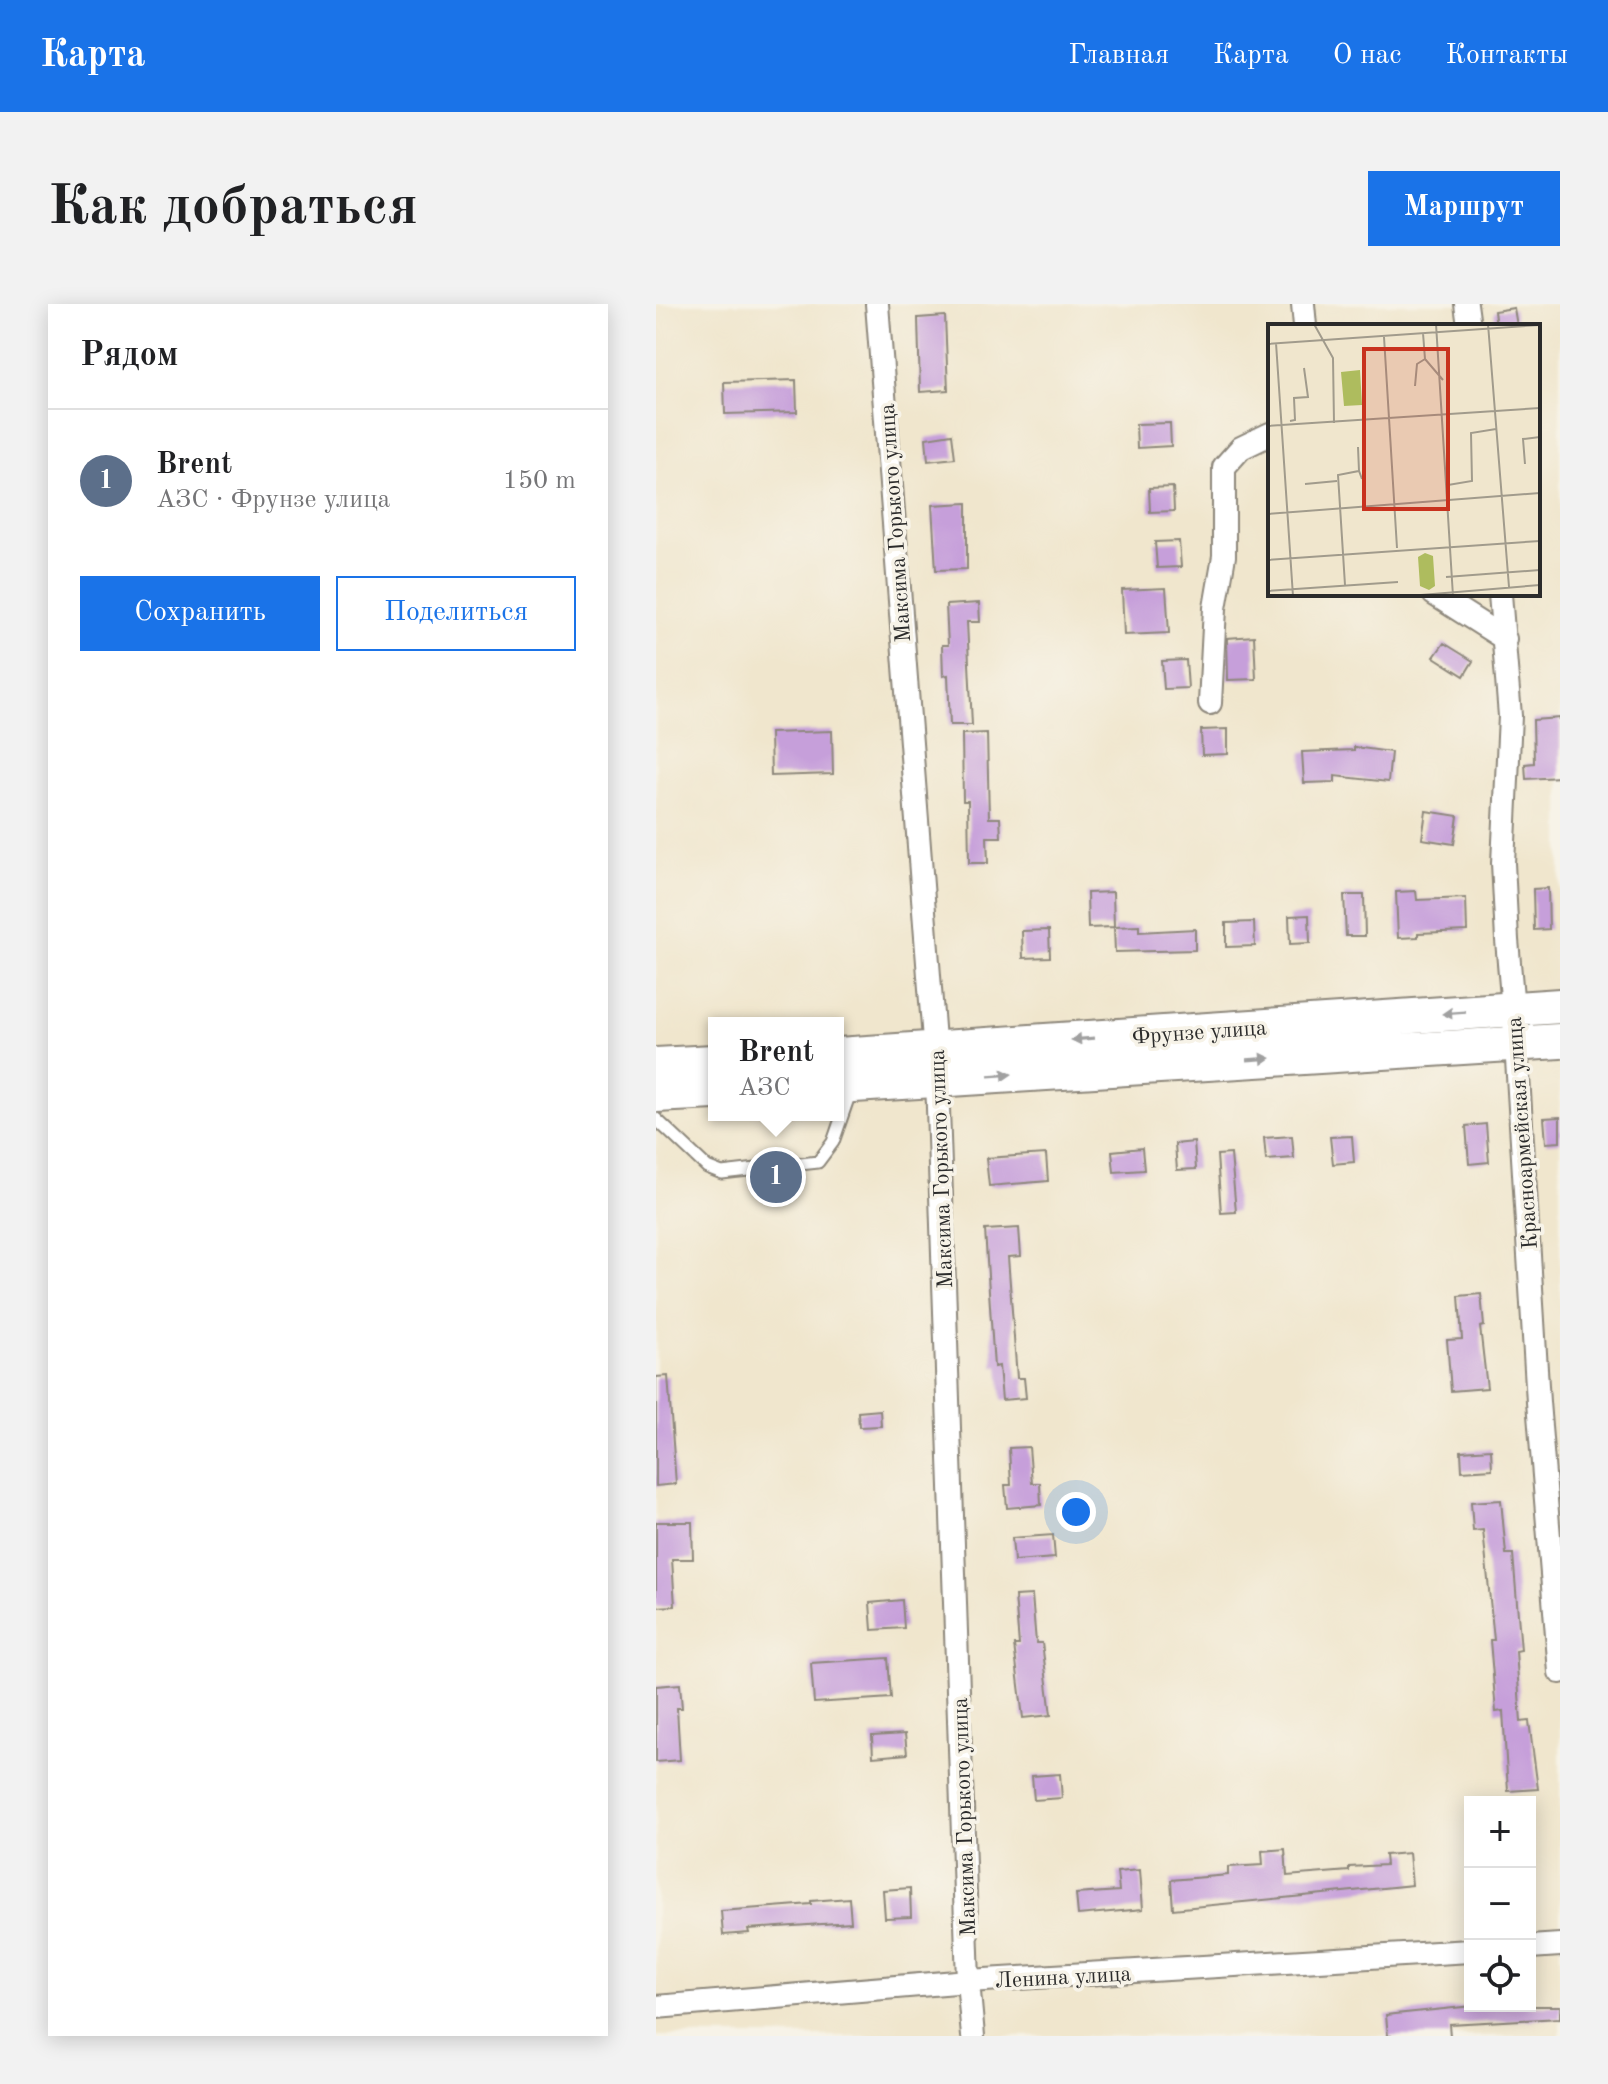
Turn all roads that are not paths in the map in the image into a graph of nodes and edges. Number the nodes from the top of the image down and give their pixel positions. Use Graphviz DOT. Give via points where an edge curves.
graph roads {
  1 [pos="877,304"];
  2 [pos="1303,304"];
  3 [pos="1466,304"];
  4 [pos="1305,324"];
  5 [pos="1469,324"];
  6 [pos="1268,435"];
  7 [pos="1437,596"];
  8 [pos="1500,596"];
  9 [pos="1505,639"];
  10 [pos="1210,703"];
  11 [pos="1560,1006"];
  12 [pos="1513,1009"];
  13 [pos="1560,1041"];
  14 [pos="1516,1043"];
  15 [pos="708,1062"];
  16 [pos="936,1064"];
  17 [pos="656,1065"];
  18 [pos="844,1075"];
  19 [pos="708,1092"];
  20 [pos="656,1095"];
  21 [pos="656,1119"];
  22 [pos="836,1121"];
  23 [pos="1560,1672"];
  24 [pos="1560,1945"];
  25 [pos="1536,1947"];
  26 [pos="1464,1951"];
  27 [pos="968,1981"];
  28 [pos="656,2007"];
  29 [pos="973,2036"];
  1 -- 16 [label="street, Максима Горького улица"];
  2 -- 4 [label="street"];
  3 -- 5 [label="street"];
  6 -- 10 [label="street" via="1241,448 1224,467 1224,556 1215,608"];
  7 -- 9 [label="street"];
  8 -- 9 [label="street, Красноармейская улица"];
  9 -- 12 [label="street, Красноармейская улица" via="1510,716 1503,863"];
  11 -- 12 [label="main road, Фрунзе улица"];
  12 -- 14 [label="street, Красноармейская улица"];
  12 -- 16 [label="main road, Фрунзе улица, one-way"];
  13 -- 14 [label="main road, Фрунзе улица"];
  16 -- 14 [label="main road, Фрунзе улица, one-way"];
  14 -- 23 [label="street, Красноармейская улица"];
  15 -- 17 [label="main road"];
  16 -- 18 [label="main road, Фрунзе улица"];
  16 -- 27 [label="street, Максима Горького улица"];
  19 -- 20 [label="main road"];
  21 -- 22 [label="lane" via="707,1167 722,1173 818,1162 833,1142"];
  24 -- 25 [label="street"];
  26 -- 27 [label="street, Ленина улица"];
  27 -- 28 [label="street, Ленина улица"];
  27 -- 29 [label="street, Максима Горького улица"];
}
